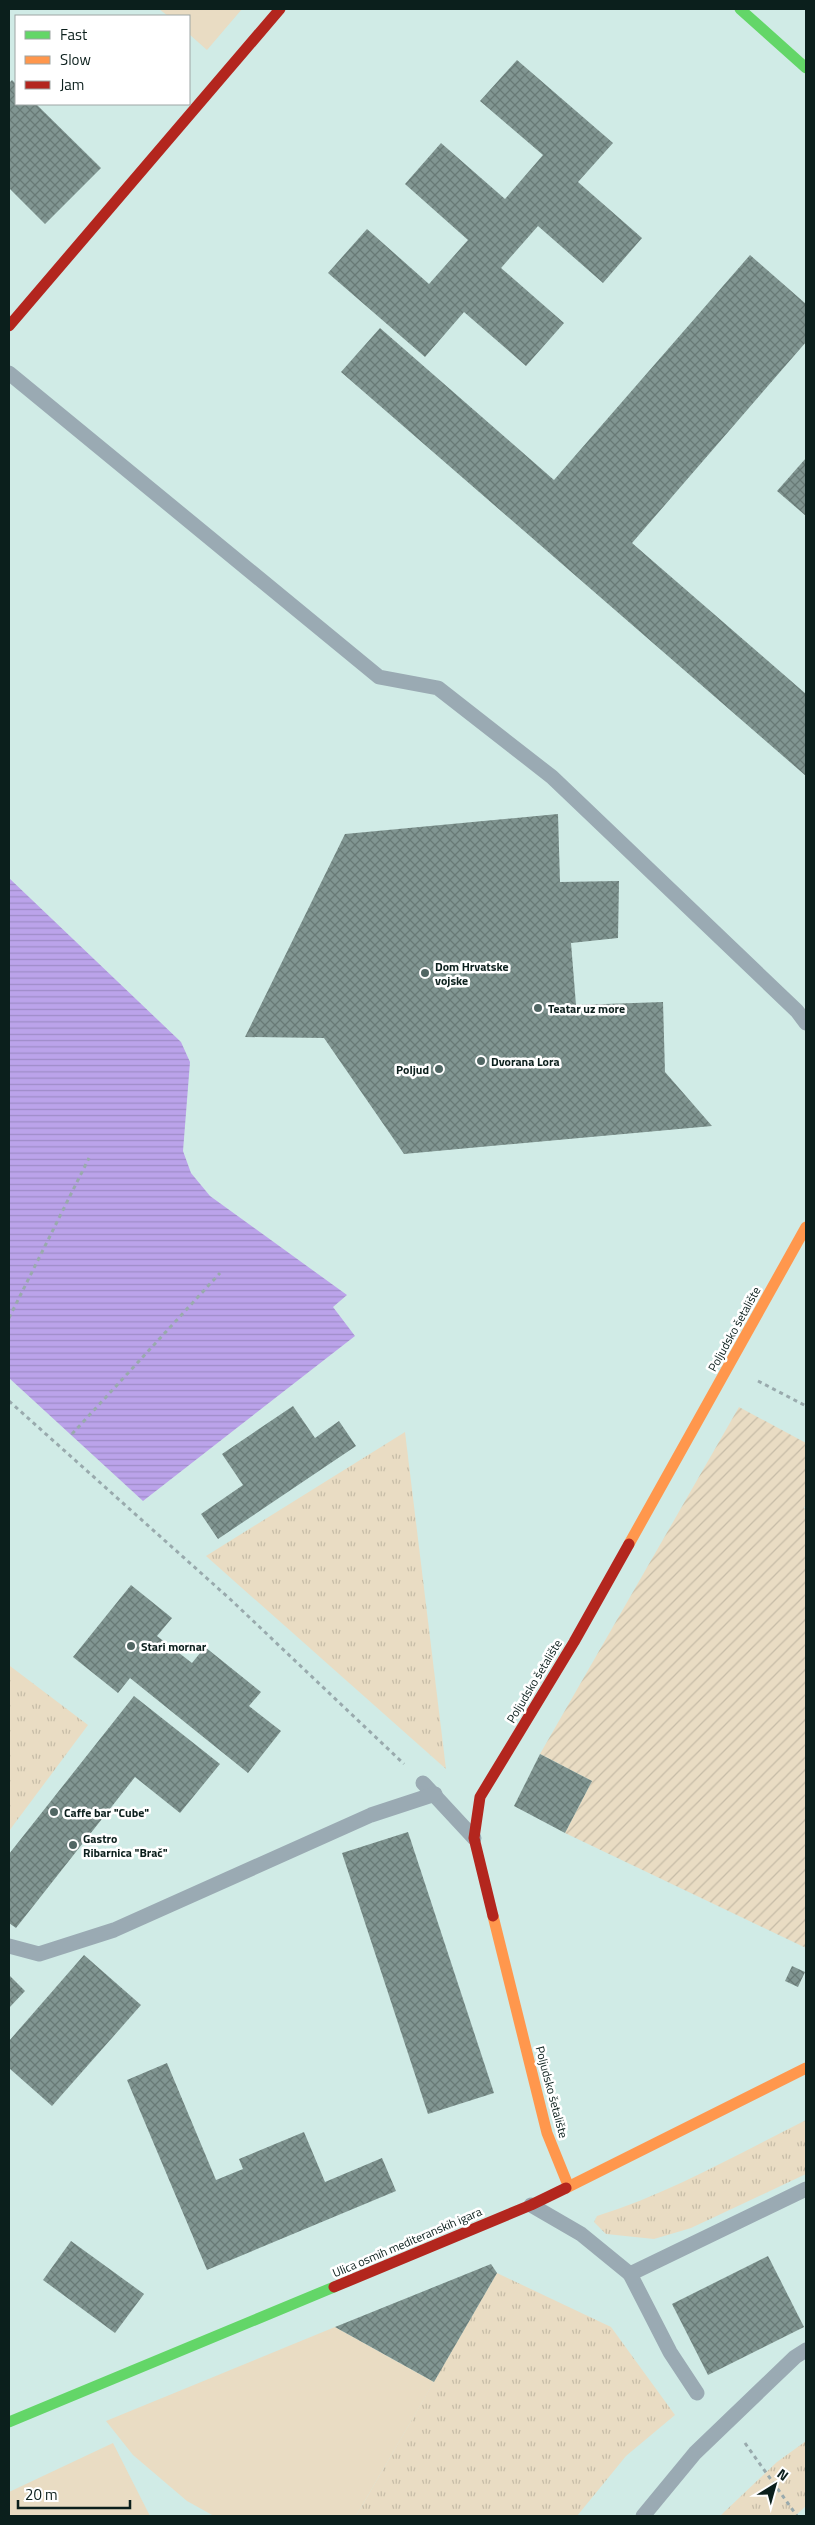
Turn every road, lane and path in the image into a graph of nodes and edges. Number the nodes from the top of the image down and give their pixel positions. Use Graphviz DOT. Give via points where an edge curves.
graph roads {
  1 [pos="280,9"];
  2 [pos="740,9"];
  3 [pos="806,68"];
  4 [pos="9,326"];
  5 [pos="9,373"];
  6 [pos="806,1023"];
  7 [pos="89,1158"];
  8 [pos="806,1227"];
  9 [pos="220,1273"];
  10 [pos="9,1318"];
  11 [pos="729,1365"];
  12 [pos="9,1401"];
  13 [pos="806,1406"];
  14 [pos="72,1434"];
  15 [pos="423,1783"];
  16 [pos="435,1794"];
  17 [pos="474,1838"];
  18 [pos="9,1946"];
  19 [pos="806,2068"];
  20 [pos="568,2186"];
  21 [pos="806,2189"];
  22 [pos="531,2205"];
  23 [pos="630,2274"];
  24 [pos="806,2350"];
  25 [pos="697,2393"];
  26 [pos="729,2420"];
  27 [pos="9,2422"];
  28 [pos="643,2516"];
  29 [pos="797,2516"];
  1 -- 4 [label="street"];
  2 -- 3 [label="street"];
  5 -- 6 [label="lane" via="378,677 438,688 552,777"];
  7 -- 10 [label="path"];
  8 -- 11 [label="street, Poljudsko šetalište"];
  9 -- 14 [label="path"];
  11 -- 13 [label="path"];
  11 -- 17 [label="street, Poljudsko šetalište" via="574,1642 480,1797"];
  12 -- 15 [label="path" via="222,1593"];
  15 -- 16 [label="lane"];
  16 -- 17 [label="lane"];
  16 -- 18 [label="lane" via="371,1815 114,1930 39,1954"];
  17 -- 20 [label="street, Poljudsko šetalište" via="547,2134"];
  19 -- 20 [label="street, Ulica osmih mediteranskih igara"];
  20 -- 22 [label="street, Ulica osmih mediteranskih igara"];
  21 -- 23 [label="lane"];
  22 -- 23 [label="lane" via="581,2234"];
  22 -- 27 [label="street, Ulica osmih mediteranskih igara"];
  23 -- 25 [label="lane" via="670,2352"];
  24 -- 26 [label="lane"];
  26 -- 28 [label="lane" via="695,2454"];
  26 -- 29 [label="path"];
}
